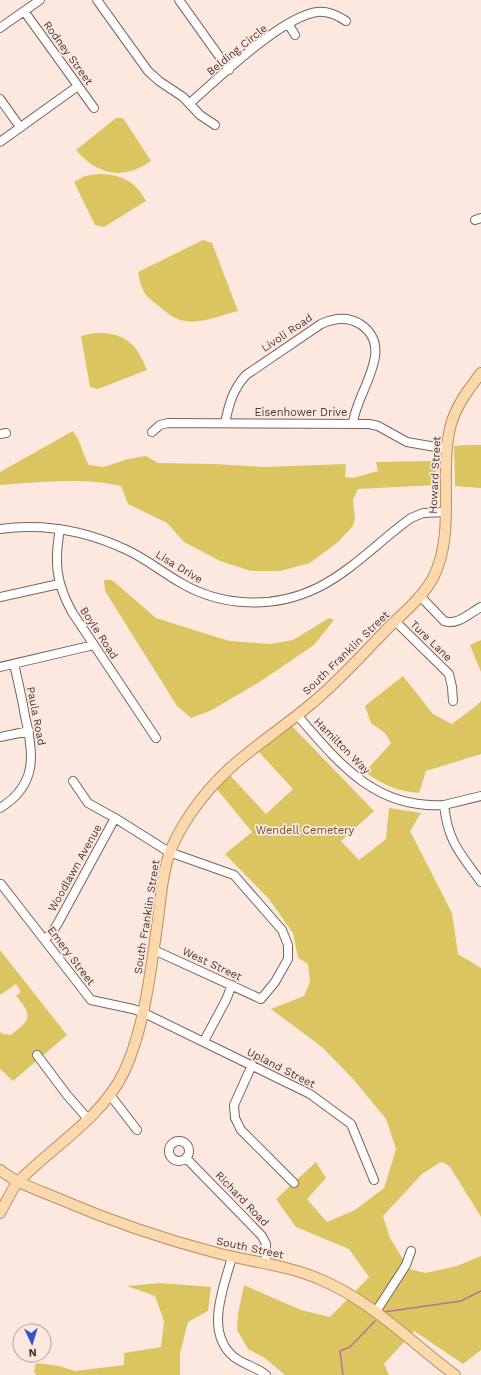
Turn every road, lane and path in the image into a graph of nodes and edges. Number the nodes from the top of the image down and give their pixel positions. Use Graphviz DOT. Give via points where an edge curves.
graph roads {
  1 [pos="40,0"];
  2 [pos="97,0"];
  3 [pos="179,0"];
  4 [pos="24,11"];
  5 [pos="346,21"];
  6 [pos="289,25"];
  7 [pos="0,28"];
  8 [pos="295,35"];
  9 [pos="229,70"];
  10 [pos="78,86"];
  11 [pos="0,99"];
  12 [pos="190,103"];
  13 [pos="94,108"];
  14 [pos="215,125"];
  15 [pos="20,127"];
  16 [pos="0,142"];
  17 [pos="481,373"];
  18 [pos="225,423"];
  19 [pos="353,423"];
  20 [pos="152,432"];
  21 [pos="447,449"];
  22 [pos="445,512"];
  23 [pos="0,529"];
  24 [pos="60,529"];
  25 [pos="59,584"];
  26 [pos="429,585"];
  27 [pos="420,596"];
  28 [pos="0,597"];
  29 [pos="481,607"];
  30 [pos="395,621"];
  31 [pos="94,646"];
  32 [pos="14,664"];
  33 [pos="0,667"];
  34 [pos="453,702"];
  35 [pos="297,715"];
  36 [pos="29,731"];
  37 [pos="0,737"];
  38 [pos="156,738"];
  39 [pos="73,780"];
  40 [pos="481,796"];
  41 [pos="444,805"];
  42 [pos="0,808"];
  43 [pos="115,818"];
  44 [pos="170,852"];
  45 [pos="481,882"];
  46 [pos="1,884"];
  47 [pos="44,939"];
  48 [pos="154,950"];
  49 [pos="232,986"];
  50 [pos="261,999"];
  51 [pos="142,1012"];
  52 [pos="204,1041"];
  53 [pos="37,1055"];
  54 [pos="252,1065"];
  55 [pos="110,1095"];
  56 [pos="88,1119"];
  57 [pos="138,1130"];
  58 [pos="186,1158"];
  59 [pos="0,1170"];
  60 [pos="374,1180"];
  61 [pos="19,1181"];
  62 [pos="294,1183"];
  63 [pos="0,1213"];
  64 [pos="411,1251"];
  65 [pos="232,1256"];
  66 [pos="266,1263"];
  67 [pos="376,1313"];
  68 [pos="266,1375"];
  69 [pos="455,1375"];
  1 -- 4 [label="street"];
  2 -- 12 [label="street" via="148,71"];
  3 -- 9 [label="street"];
  4 -- 7 [label="street"];
  4 -- 10 [label="street, Rodney Street"];
  5 -- 6 [label="street, Belding Circle" via="336,15 318,12"];
  6 -- 8 [label="street"];
  6 -- 9 [label="street, Belding Circle" via="267,38"];
  9 -- 12 [label="street, Belding Circle"];
  10 -- 13 [label="street, Rodney Street"];
  10 -- 15 [label="street"];
  11 -- 15 [label="street"];
  12 -- 14 [label="street" via="200,115"];
  15 -- 16 [label="street"];
  17 -- 21 [label="main road, Howard Street" via="454,416"];
  18 -- 19 [label="street, Eisenhower Drive"];
  18 -- 19 [label="street, Livoli Road" via="231,397 246,375 321,324 328,320 345,318 365,328 371,335 376,350 373,368 356,407"];
  18 -- 20 [label="street, Eisenhower Drive" via="168,423 160,425"];
  19 -- 21 [label="street, Eisenhower Drive" via="378,426 407,442"];
  21 -- 22 [label="main road, Howard Street"];
  22 -- 24 [label="street, Lisa Drive" via="423,513 411,518 341,573 317,588 292,597 261,603 235,602 208,596 181,583 126,549 89,535"];
  22 -- 26 [label="main road, Howard Street" via="440,559"];
  23 -- 24 [label="street, Lisa Drive"];
  24 -- 25 [label="street, Boyle Road" via="56,549"];
  25 -- 28 [label="street"];
  25 -- 31 [label="street, Boyle Road" via="72,612"];
  26 -- 27 [label="main road, South Franklin Street"];
  27 -- 29 [label="street" via="448,622 456,622"];
  27 -- 30 [label="main road, South Franklin Street"];
  30 -- 34 [label="street, Ture Lane" via="449,674"];
  30 -- 35 [label="main road, South Franklin Street" via="330,687"];
  31 -- 32 [label="street"];
  31 -- 38 [label="street, Boyle Road"];
  32 -- 33 [label="street"];
  32 -- 36 [label="street, Paula Road"];
  35 -- 41 [label="street, Hamilton Way" via="364,784 379,793 400,800 426,805"];
  35 -- 44 [label="main road, South Franklin Street" via="218,778 184,824"];
  36 -- 37 [label="street"];
  36 -- 42 [label="street, Paula Road" via="32,761 28,778 13,799"];
  39 -- 43 [label="street" via="88,803"];
  40 -- 41 [label="street, Hamilton Way"];
  41 -- 45 [label="street" via="450,836"];
  43 -- 44 [label="street, Woodlawn Avenue"];
  43 -- 47 [label="street, Woodlawn Avenue" via="58,923"];
  44 -- 48 [label="main road, South Franklin Street" via="162,886"];
  44 -- 50 [label="street, Woodlawn Avenue" via="234,875 282,930 288,944 288,959 275,982"];
  46 -- 47 [label="street, Emery Street"];
  47 -- 51 [label="street, Emery Street" via="91,1000"];
  48 -- 49 [label="street, West Street"];
  48 -- 51 [label="main road, South Franklin Street"];
  49 -- 50 [label="street, West Street"];
  49 -- 52 [label="street"];
  51 -- 52 [label="street, Upland Street"];
  51 -- 55 [label="main road, South Franklin Street" via="130,1058"];
  52 -- 54 [label="street, Upland Street"];
  53 -- 56 [label="street"];
  54 -- 60 [label="street, Upland Street" via="305,1091 347,1121 354,1131"];
  54 -- 62 [label="street" via="234,1105 237,1124"];
  55 -- 56 [label="main road, South Franklin Street"];
  55 -- 57 [label="street"];
  56 -- 61 [label="main road, South Franklin Street"];
  58 -- 66 [label="street, Richard Road" via="262,1236 266,1244"];
  59 -- 61 [label="main road, South Street"];
  61 -- 63 [label="main road, South Franklin Street"];
  61 -- 65 [label="main road, South Street" via="103,1217 181,1243"];
  64 -- 67 [label="street" via="406,1265"];
  65 -- 66 [label="main road, South Street"];
  65 -- 68 [label="street" via="219,1307 220,1337 225,1348 236,1358"];
  66 -- 67 [label="main road, South Street" via="298,1271 329,1283"];
  67 -- 69 [label="main road, South Street"];
}
